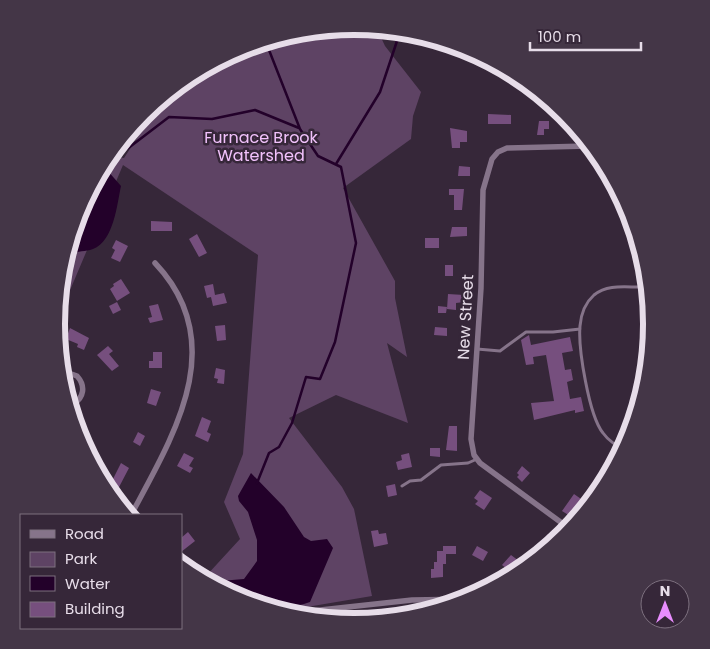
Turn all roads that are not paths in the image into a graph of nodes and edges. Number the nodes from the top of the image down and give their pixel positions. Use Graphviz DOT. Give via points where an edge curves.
graph roads {
  1 [pos="583,146"];
  2 [pos="156,263"];
  3 [pos="642,288"];
  4 [pos="580,329"];
  5 [pos="478,349"];
  6 [pos="70,373"];
  7 [pos="76,402"];
  8 [pos="618,444"];
  9 [pos="477,459"];
  10 [pos="402,486"];
  11 [pos="133,511"];
  12 [pos="564,525"];
  13 [pos="447,599"];
  14 [pos="312,611"];
  1 -- 5 [label="street, New Street" via="506,148 498,152 489,164 483,190"];
  2 -- 11 [label="street" via="188,317 193,337 193,361 180,414"];
  3 -- 4 [label="lane" via="616,287 601,291 588,302"];
  4 -- 5 [label="lane" via="526,332 500,351"];
  4 -- 8 [label="lane" via="588,392 598,425 608,439"];
  5 -- 9 [label="street, New Street" via="471,439"];
  6 -- 7 [label="street" via="77,376 83,388 82,396"];
  9 -- 10 [label="lane" via="441,465 421,480"];
  9 -- 12 [label="street"];
  13 -- 14 [label="street"];
}
